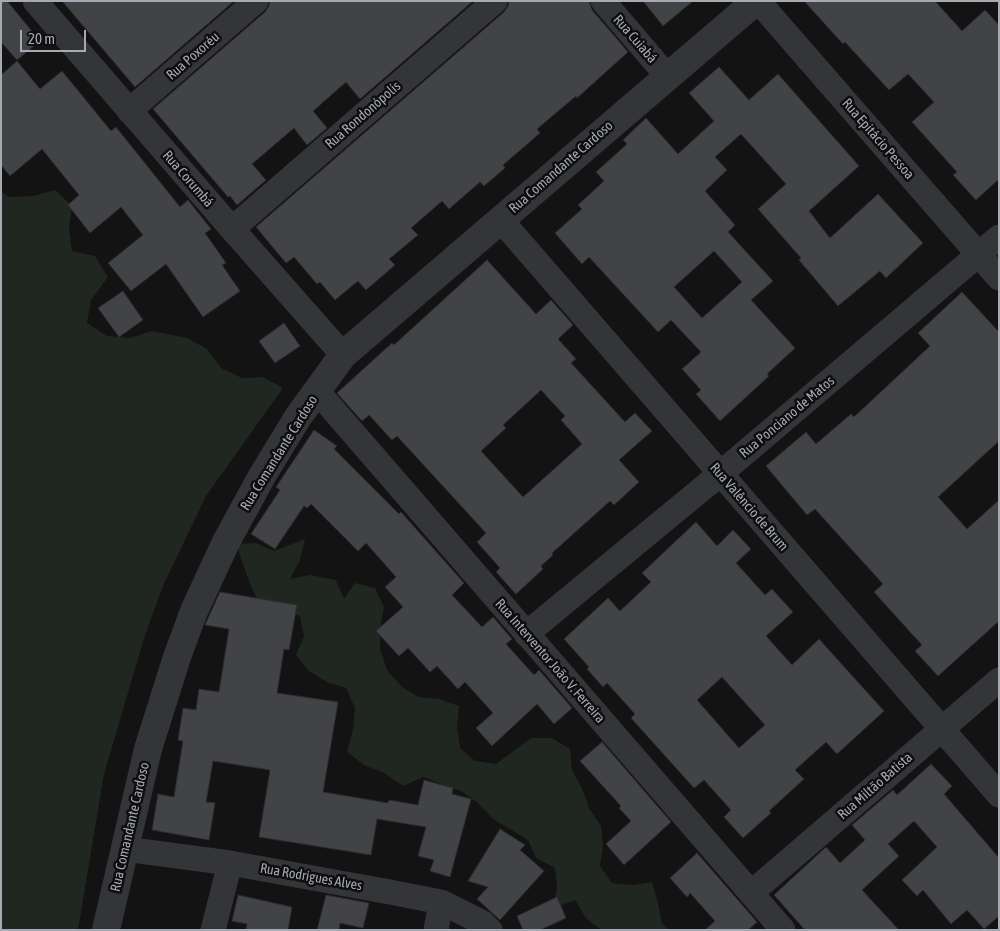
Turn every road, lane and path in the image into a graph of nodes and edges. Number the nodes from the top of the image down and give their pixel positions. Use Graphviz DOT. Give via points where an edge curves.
graph roads {
  1 [pos="35,1"];
  2 [pos="256,1"];
  3 [pos="495,1"];
  4 [pos="603,1"];
  5 [pos="757,1"];
  6 [pos="668,76"];
  7 [pos="129,111"];
  8 [pos="500,220"];
  9 [pos="232,229"];
  10 [pos="999,237"];
  11 [pos="978,254"];
  12 [pos="999,278"];
  13 [pos="343,355"];
  14 [pos="317,391"];
  15 [pos="720,474"];
  16 [pos="526,634"];
  17 [pos="999,680"];
  18 [pos="942,728"];
  19 [pos="999,795"];
  20 [pos="125,849"];
  21 [pos="230,863"];
  22 [pos="751,893"];
  23 [pos="441,902"];
  24 [pos="106,930"];
  25 [pos="213,930"];
  26 [pos="436,930"];
  27 [pos="490,930"];
  28 [pos="783,930"];
  1 -- 7 [label="street, Rua Corumbá"];
  2 -- 7 [label="street, Rua Poxoréu"];
  3 -- 9 [label="street, Rua Rondonópolis"];
  4 -- 6 [label="street, Rua Cuiabá"];
  5 -- 6 [label="street, Rua Comandante Cardoso"];
  5 -- 11 [label="street, Rua Epitácio Pessoa"];
  6 -- 8 [label="street, Rua Comandante Cardoso"];
  7 -- 9 [label="street, Rua Corumbá"];
  8 -- 13 [label="street, Rua Comandante Cardoso"];
  8 -- 15 [label="street, Rua Valêncio de Brum"];
  9 -- 13 [label="street, Rua Corumbá"];
  10 -- 11 [label="street, Rua Ponciano de Matos"];
  11 -- 12 [label="street, Rua Epitácio Pessoa"];
  11 -- 15 [label="street, Rua Ponciano de Matos"];
  13 -- 14 [label="street, Rua Comandante Cardoso"];
  14 -- 16 [label="street, Rua Interventor João V. Ferreira"];
  14 -- 20 [label="street, Rua Comandante Cardoso" via="262,476 194,611 148,750"];
  15 -- 16 [label="street, Rua Ponciano de Matos"];
  15 -- 18 [label="street, Rua Valêncio de Brum"];
  16 -- 22 [label="street, Rua Interventor João V. Ferreira"];
  17 -- 18 [label="street, Rua Miltão Batista"];
  18 -- 19 [label="street, Rua Valêncio de Brum"];
  18 -- 22 [label="street, Rua Miltão Batista"];
  20 -- 21 [label="street, Rua Rodrigues Alves"];
  20 -- 24 [label="street, Rua Comandante Cardoso"];
  21 -- 23 [label="street, Rua Rodrigues Alves"];
  21 -- 25 [label="street"];
  22 -- 28 [label="street, Rua Interventor João V. Ferreira"];
  23 -- 26 [label="street"];
  23 -- 27 [label="street, Rua Rodrigues Alves" via="483,923"];
}
